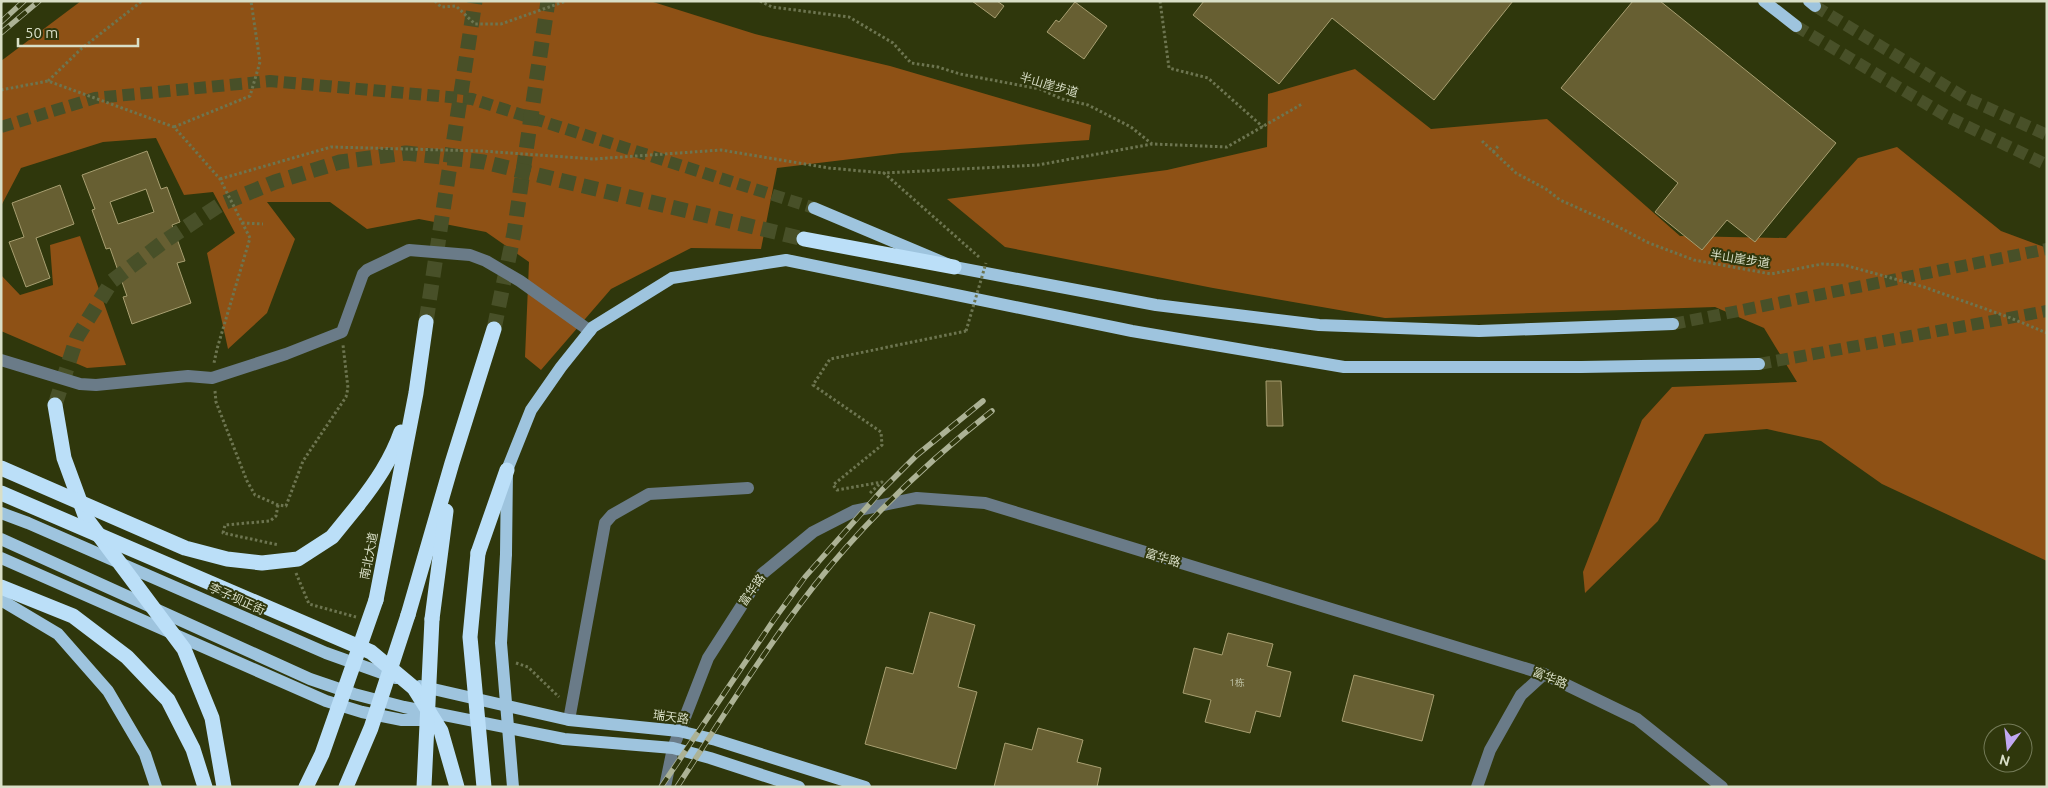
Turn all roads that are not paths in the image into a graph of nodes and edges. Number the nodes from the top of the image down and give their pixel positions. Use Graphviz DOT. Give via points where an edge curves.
graph roads {
  1 [pos="1764,1"];
  2 [pos="1796,26"];
  3 [pos="814,208"];
  4 [pos="804,239"];
  5 [pos="954,268"];
  6 [pos="426,322"];
  7 [pos="1673,324"];
  8 [pos="494,329"];
  9 [pos="590,331"];
  10 [pos="1,360"];
  11 [pos="1759,364"];
  12 [pos="416,394"];
  13 [pos="55,405"];
  14 [pos="452,463"];
  15 [pos="1,468"];
  16 [pos="507,470"];
  17 [pos="748,488"];
  18 [pos="1,493"];
  19 [pos="1,513"];
  20 [pos="1,539"];
  21 [pos="1,558"];
  22 [pos="1,587"];
  23 [pos="1,600"];
  24 [pos="1544,674"];
  25 [pos="467,697"];
  26 [pos="465,720"];
  27 [pos="569,720"];
  28 [pos="679,731"];
  29 [pos="673,748"];
  30 [pos="156,787"];
  31 [pos="205,787"];
  32 [pos="224,787"];
  33 [pos="306,787"];
  34 [pos="346,787"];
  35 [pos="424,787"];
  36 [pos="457,787"];
  37 [pos="484,787"];
  38 [pos="513,787"];
  39 [pos="665,787"];
  40 [pos="800,787"];
  41 [pos="865,787"];
  42 [pos="1477,787"];
  43 [pos="1722,787"];
  1 -- 2 [label="main road"];
  3 -- 5 [label="main road"];
  4 -- 5 [label="highway"];
  5 -- 7 [label="main road" via="1156,305 1319,325 1479,331"];
  6 -- 12 [label="highway, 南北大道"];
  8 -- 14 [label="highway"];
  9 -- 10 [label="street" via="486,261 470,255 409,250 367,270 342,332 212,378 188,376 80,384"];
  9 -- 11 [label="main road" via="672,278 786,260 1132,331 1344,366 1580,368"];
  9 -- 16 [label="main road" via="531,410"];
  12 -- 15 [label="highway, bridge" via="393,453 376,482 332,537 298,559 262,563 185,548"];
  12 -- 33 [label="highway, 南北大道, bridge" via="376,600 322,754"];
  13 -- 32 [label="highway, bridge" via="64,458 86,518 184,649 212,718"];
  14 -- 34 [label="highway, bridge" via="372,728"];
  14 -- 35 [label="highway, bridge" via="432,619"];
  16 -- 37 [label="highway, bridge" via="478,553 470,637"];
  16 -- 38 [label="main road, bridge" via="501,644"];
  17 -- 27 [label="street" via="649,494 612,515 605,523"];
  18 -- 36 [label="highway, bridge" via="372,652 414,688 437,724"];
  19 -- 25 [label="main road, 李子坝正街" via="326,654 414,684"];
  20 -- 26 [label="main road" via="310,679 354,694"];
  21 -- 26 [label="main road, bridge" via="326,701 402,720"];
  22 -- 31 [label="highway" via="73,616 127,657 168,700 193,749"];
  23 -- 30 [label="main road" via="58,634 108,691 145,754"];
  24 -- 28 [label="street, 富华路" via="984,503 917,498 854,511 813,532 762,574 708,658"];
  24 -- 42 [label="street" via="1520,695 1490,750"];
  24 -- 43 [label="street, 富华路" via="1637,719"];
  25 -- 27 [label="main road, 瑞天路"];
  26 -- 29 [label="main road" via="564,739"];
  27 -- 28 [label="main road, 瑞天路"];
  28 -- 29 [label="street, 富华路"];
  28 -- 41 [label="main road, 瑞天路"];
  29 -- 39 [label="street, 富华路"];
  29 -- 40 [label="main road"];
}
